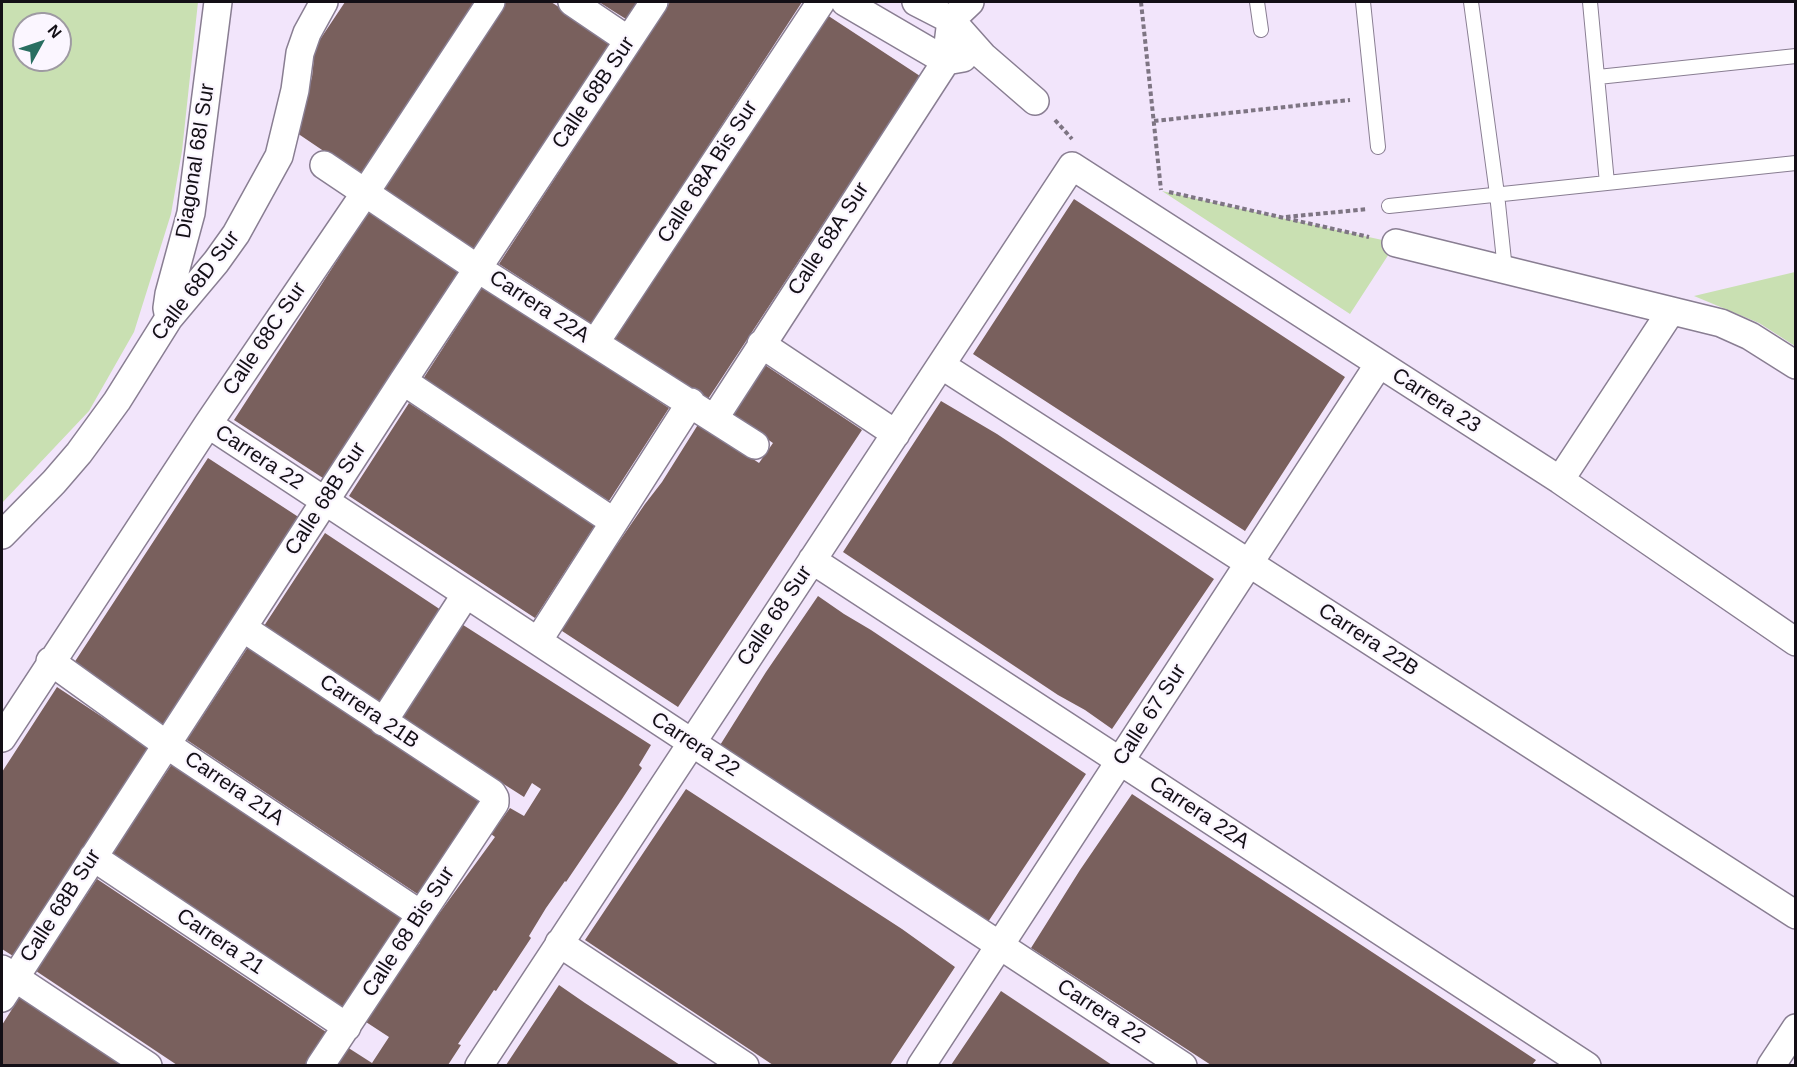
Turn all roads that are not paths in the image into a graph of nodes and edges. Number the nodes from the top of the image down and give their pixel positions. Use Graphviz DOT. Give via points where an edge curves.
graph roads {
  1 [pos="218,2"];
  2 [pos="324,2"];
  3 [pos="491,2"];
  4 [pos="572,2"];
  5 [pos="654,2"];
  6 [pos="820,2"];
  7 [pos="845,2"];
  8 [pos="916,2"];
  9 [pos="970,2"];
  10 [pos="1257,2"];
  11 [pos="1363,2"];
  12 [pos="1472,2"];
  13 [pos="1590,2"];
  14 [pos="951,20"];
  15 [pos="1261,30"];
  16 [pos="628,40"];
  17 [pos="983,56"];
  18 [pos="1796,56"];
  19 [pos="946,61"];
  20 [pos="1598,77"];
  21 [pos="1035,101"];
  22 [pos="1378,147"];
  23 [pos="1796,163"];
  24 [pos="324,165"];
  25 [pos="1072,166"];
  26 [pos="1607,183"];
  27 [pos="365,193"];
  28 [pos="1497,194"];
  29 [pos="1389,206"];
  30 [pos="1396,243"];
  31 [pos="477,268"];
  32 [pos="1504,270"];
  33 [pos="1671,311"];
  34 [pos="169,318"];
  35 [pos="596,343"];
  36 [pos="761,344"];
  37 [pos="1379,364"];
  38 [pos="941,365"];
  39 [pos="1796,365"];
  40 [pos="403,381"];
  41 [pos="691,402"];
  42 [pos="714,418"];
  43 [pos="208,424"];
  44 [pos="896,434"];
  45 [pos="755,445"];
  46 [pos="1560,480"];
  47 [pos="325,501"];
  48 [pos="614,522"];
  49 [pos="2,535"];
  50 [pos="812,560"];
  51 [pos="1249,563"];
  52 [pos="466,594"];
  53 [pos="243,628"];
  54 [pos="538,641"];
  55 [pos="1796,642"];
  56 [pos="50,661"];
  57 [pos="383,722"];
  58 [pos="2,738"];
  59 [pos="691,742"];
  60 [pos="167,745"];
  61 [pos="1120,761"];
  62 [pos="495,798"];
  63 [pos="93,857"];
  64 [pos="420,914"];
  65 [pos="1796,915"];
  66 [pos="559,943"];
  67 [pos="1000,945"];
  68 [pos="6,982"];
  69 [pos="347,1027"];
  70 [pos="1796,1028"];
  71 [pos="148,1065"];
  72 [pos="320,1065"];
  73 [pos="479,1065"];
  74 [pos="745,1065"];
  75 [pos="921,1065"];
  76 [pos="1183,1065"];
  77 [pos="1587,1065"];
  78 [pos="1771,1065"];
  1 -- 34 [label="street, Diagonal 68I Sur" via="191,213 169,294"];
  2 -- 34 [label="street, Calle 68D Sur" via="300,54 279,156 236,234"];
  3 -- 27 [label="street, Calle 68C Sur"];
  4 -- 16 [label="street"];
  5 -- 16 [label="street, Calle 68B Sur"];
  6 -- 35 [label="street, Calle 68A Bis Sur"];
  7 -- 19 [label="street"];
  8 -- 14 [label="street"];
  9 -- 14 [label="street"];
  10 -- 15 [label="lane"];
  11 -- 22 [label="lane"];
  12 -- 28 [label="lane"];
  13 -- 20 [label="lane"];
  14 -- 17 [label="street"];
  14 -- 19 [label="street"];
  16 -- 31 [label="street, Calle 68B Sur"];
  17 -- 19 [label="street"];
  17 -- 21 [label="street"];
  18 -- 20 [label="lane"];
  19 -- 36 [label="street, Calle 68A Sur"];
  20 -- 26 [label="lane"];
  23 -- 26 [label="lane"];
  24 -- 27 [label="street, Carrera 22A"];
  25 -- 37 [label="street, Carrera 23"];
  25 -- 38 [label="street, Calle 68 Sur"];
  26 -- 28 [label="lane"];
  27 -- 31 [label="street, Carrera 22A"];
  27 -- 43 [label="street, Calle 68C Sur"];
  28 -- 29 [label="lane"];
  28 -- 32 [label="lane"];
  30 -- 32 [label="street"];
  31 -- 35 [label="street, Carrera 22A"];
  31 -- 40 [label="street, Calle 68B Sur"];
  32 -- 33 [label="street"];
  33 -- 39 [label="street" via="1721,323"];
  33 -- 46 [label="street"];
  34 -- 49 [label="street, Calle 68D Sur" via="79,453"];
  35 -- 41 [label="street, Carrera 22A"];
  36 -- 42 [label="street, Calle 68A Sur"];
  36 -- 44 [label="street"];
  37 -- 46 [label="street, Carrera 23"];
  37 -- 51 [label="street, Calle 67 Sur"];
  38 -- 44 [label="street, Calle 68 Sur"];
  38 -- 51 [label="street, Carrera 22B"];
  40 -- 47 [label="street, Calle 68B Sur"];
  40 -- 48 [label="street"];
  41 -- 42 [label="street, Carrera 22A"];
  41 -- 48 [label="street"];
  42 -- 45 [label="street, Carrera 22A"];
  43 -- 47 [label="street, Carrera 22"];
  43 -- 56 [label="street, Calle 68C Sur"];
  44 -- 50 [label="street, Calle 68 Sur"];
  46 -- 55 [label="street, Carrera 23"];
  47 -- 52 [label="street, Carrera 22"];
  47 -- 53 [label="street, Calle 68B Sur"];
  48 -- 54 [label="street"];
  50 -- 59 [label="street, Calle 68 Sur"];
  50 -- 61 [label="street, Carrera 22A"];
  51 -- 61 [label="street, Calle 67 Sur"];
  51 -- 65 [label="street, Carrera 22B"];
  52 -- 54 [label="street, Carrera 22"];
  52 -- 57 [label="street"];
  53 -- 57 [label="street, Carrera 21B"];
  53 -- 60 [label="street, Calle 68B Sur"];
  54 -- 59 [label="street, Carrera 22"];
  56 -- 58 [label="street, Calle 68C Sur"];
  56 -- 60 [label="street, Carrera 21A"];
  57 -- 62 [label="street, Carrera 21B"];
  59 -- 66 [label="street, Calle 68 Sur"];
  59 -- 67 [label="street, Carrera 22"];
  60 -- 63 [label="street, Calle 68B Sur"];
  60 -- 64 [label="street, Carrera 21A"];
  61 -- 67 [label="street, Calle 67 Sur"];
  61 -- 77 [label="street, Carrera 22A"];
  62 -- 64 [label="street, Calle 68 Bis Sur"];
  63 -- 68 [label="street, Calle 68B Sur"];
  63 -- 69 [label="street, Carrera 21"];
  64 -- 69 [label="street, Calle 68 Bis Sur"];
  66 -- 73 [label="street, Calle 68 Sur"];
  66 -- 74 [label="street"];
  67 -- 75 [label="street, Calle 67 Sur"];
  67 -- 76 [label="street, Carrera 22"];
  68 -- 71 [label="street"];
  69 -- 72 [label="street, Calle 68 Bis Sur"];
  70 -- 78 [label="street"];
}
